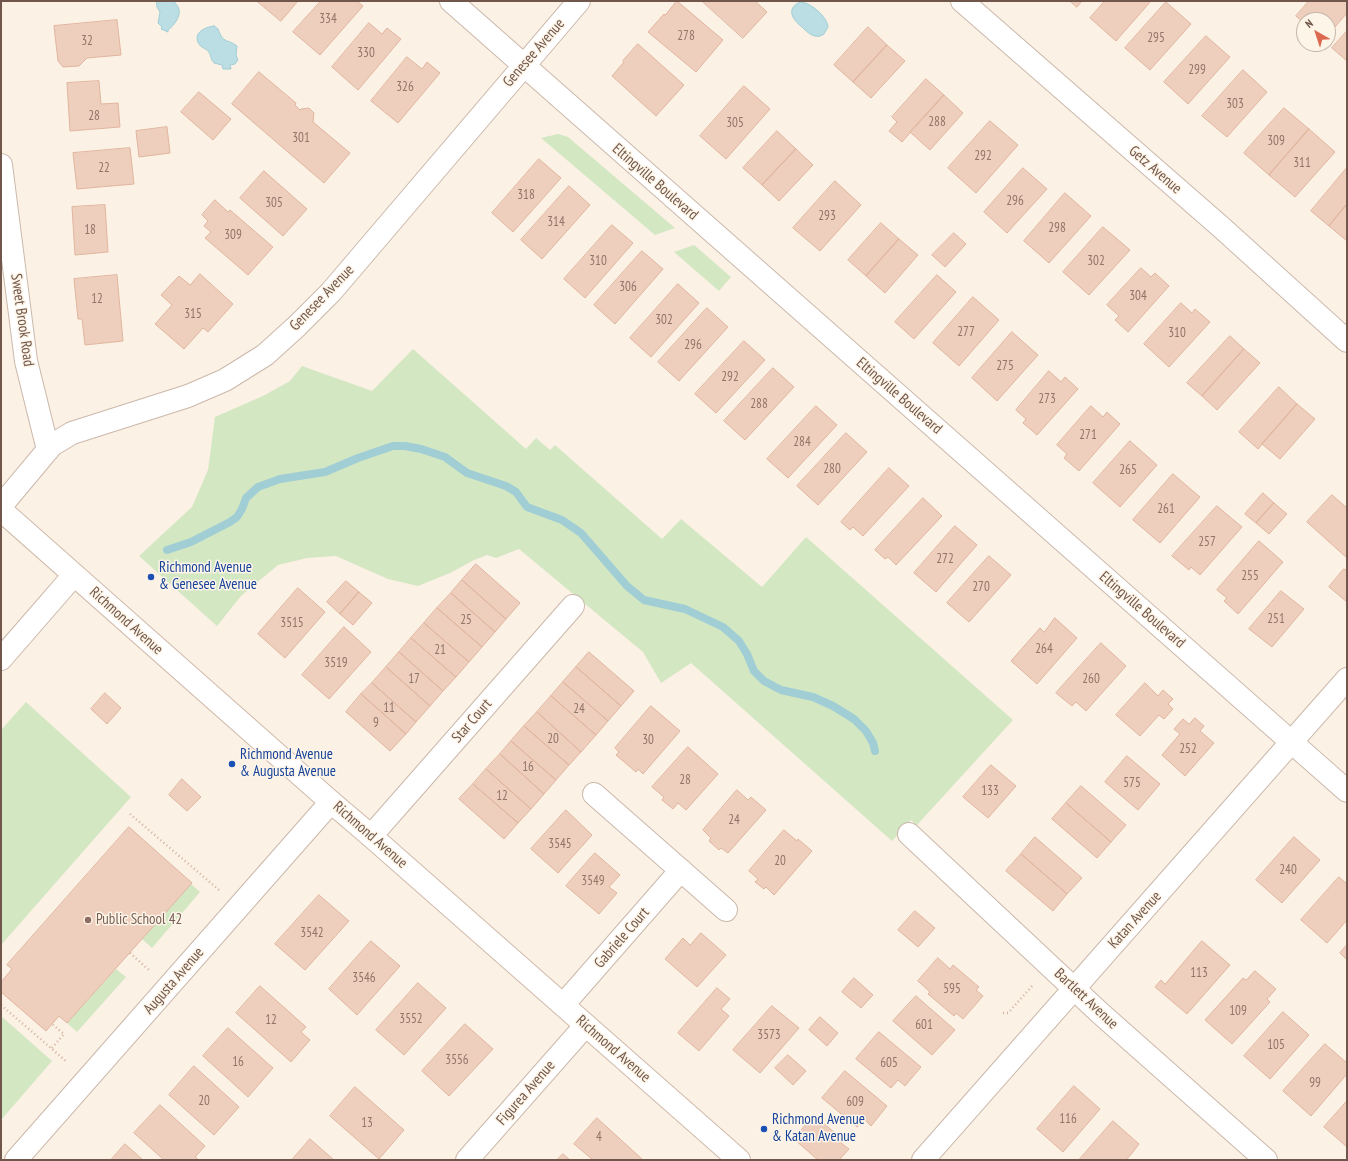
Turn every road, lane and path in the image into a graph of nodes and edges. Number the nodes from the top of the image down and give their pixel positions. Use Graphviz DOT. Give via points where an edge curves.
graph roads {
  1 [pos="451,1"];
  2 [pos="579,1"];
  3 [pos="962,1"];
  4 [pos="523,65"];
  5 [pos="1,165"];
  6 [pos="1347,341"];
  7 [pos="48,450"];
  8 [pos="1,506"];
  9 [pos="1,510"];
  10 [pos="74,575"];
  11 [pos="573,606"];
  12 [pos="1,659"];
  13 [pos="1347,679"];
  14 [pos="1292,742"];
  15 [pos="1347,791"];
  16 [pos="594,794"];
  17 [pos="331,802"];
  18 [pos="130,814"];
  19 [pos="909,834"];
  20 [pos="371,836"];
  21 [pos="681,870"];
  22 [pos="219,890"];
  23 [pos="726,910"];
  24 [pos="130,953"];
  25 [pos="149,970"];
  26 [pos="1036,980"];
  27 [pos="1074,988"];
  28 [pos="1,1005"];
  29 [pos="563,1005"];
  30 [pos="1003,1013"];
  31 [pos="52,1024"];
  32 [pos="585,1026"];
  33 [pos="52,1048"];
  34 [pos="68,1062"];
  35 [pos="16,1160"];
  36 [pos="467,1160"];
  37 [pos="739,1160"];
  38 [pos="923,1160"];
  39 [pos="1266,1160"];
  1 -- 4 [label="street, Eltingville Boulevard"];
  2 -- 4 [label="street, Genesee Avenue"];
  3 -- 6 [label="street, Getz Avenue"];
  4 -- 7 [label="street, Genesee Avenue" via="331,292 265,355 225,380 188,396 72,432"];
  4 -- 14 [label="street, Eltingville Boulevard"];
  5 -- 7 [label="street, Sweet Brook Road" via="26,361"];
  7 -- 8 [label="street, Genesee Avenue"];
  9 -- 10 [label="street, Richmond Avenue"];
  10 -- 12 [label="street"];
  10 -- 17 [label="street, Richmond Avenue"];
  11 -- 20 [label="street, Star Court"];
  13 -- 14 [label="street, Katan Avenue"];
  14 -- 15 [label="street, Eltingville Boulevard"];
  14 -- 27 [label="street, Katan Avenue"];
  16 -- 21 [label="street"];
  17 -- 20 [label="street, Richmond Avenue"];
  17 -- 35 [label="street, Augusta Avenue"];
  18 -- 22 [label="path"];
  19 -- 27 [label="street, Bartlett Avenue"];
  20 -- 29 [label="street, Richmond Avenue"];
  21 -- 23 [label="street"];
  21 -- 29 [label="street, Gabriele Court"];
  24 -- 25 [label="path"];
  26 -- 30 [label="path" via="1008,1013"];
  27 -- 38 [label="street, Katan Avenue"];
  27 -- 39 [label="street, Bartlett Avenue"];
  28 -- 33 [label="path"];
  29 -- 32 [label="street, Richmond Avenue"];
  31 -- 33 [label="path" via="64,1034"];
  32 -- 36 [label="street, Figurea Avenue"];
  32 -- 37 [label="street, Richmond Avenue"];
  33 -- 34 [label="path"];
}
